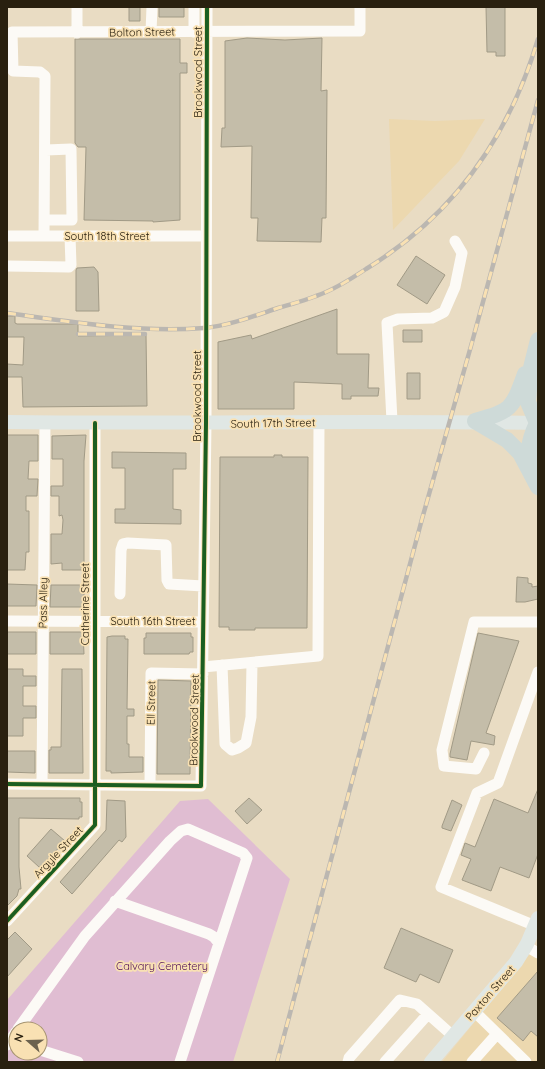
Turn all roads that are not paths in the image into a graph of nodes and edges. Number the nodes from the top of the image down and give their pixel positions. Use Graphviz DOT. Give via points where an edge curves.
graph roads {
  1 [pos="77,7"];
  2 [pos="152,7"];
  3 [pos="194,7"];
  4 [pos="207,7"];
  5 [pos="360,7"];
  6 [pos="207,31"];
  7 [pos="151,32"];
  8 [pos="194,32"];
  9 [pos="77,33"];
  10 [pos="10,74"];
  11 [pos="46,150"];
  12 [pos="45,220"];
  13 [pos="7,236"];
  14 [pos="44,236"];
  15 [pos="70,236"];
  16 [pos="206,236"];
  17 [pos="455,241"];
  18 [pos="7,266"];
  19 [pos="538,336"];
  20 [pos="538,340"];
  21 [pos="392,421"];
  22 [pos="475,421"];
  23 [pos="7,422"];
  24 [pos="319,422"];
  25 [pos="45,423"];
  26 [pos="95,423"];
  27 [pos="206,423"];
  28 [pos="538,423"];
  29 [pos="535,482"];
  30 [pos="203,586"];
  31 [pos="120,594"];
  32 [pos="7,621"];
  33 [pos="94,621"];
  34 [pos="43,622"];
  35 [pos="203,622"];
  36 [pos="538,622"];
  37 [pos="252,663"];
  38 [pos="222,665"];
  39 [pos="203,670"];
  40 [pos="538,672"];
  41 [pos="484,753"];
  42 [pos="7,784"];
  43 [pos="42,784"];
  44 [pos="94,785"];
  45 [pos="150,785"];
  46 [pos="115,901"];
  47 [pos="7,921"];
  48 [pos="537,923"];
  49 [pos="218,942"];
  50 [pos="532,950"];
  51 [pos="474,1011"];
  52 [pos="428,1014"];
  53 [pos="24,1021"];
  54 [pos="497,1034"];
  55 [pos="453,1036"];
  56 [pos="48,1053"];
  57 [pos="78,1062"];
  58 [pos="180,1062"];
  59 [pos="348,1062"];
  60 [pos="385,1062"];
  61 [pos="431,1062"];
  62 [pos="472,1062"];
  63 [pos="526,1062"];
  1 -- 9 [label="street"];
  2 -- 7 [label="street"];
  3 -- 8 [label="street"];
  4 -- 6 [label="street, Brookwood Street"];
  5 -- 6 [label="street, Bolton Street" via="360,31"];
  6 -- 8 [label="street, Bolton Street"];
  6 -- 16 [label="street, Brookwood Street"];
  7 -- 8 [label="street, Bolton Street"];
  7 -- 9 [label="street, Bolton Street"];
  9 -- 10 [label="street, Bolton Street" via="12,32"];
  10 -- 11 [label="street" via="40,72 45,76"];
  11 -- 12 [label="street"];
  11 -- 12 [label="street" via="71,149 72,220"];
  12 -- 14 [label="street"];
  13 -- 14 [label="street, South 18th Street"];
  14 -- 15 [label="street, South 18th Street"];
  15 -- 16 [label="street, South 18th Street"];
  15 -- 18 [label="street" via="69,267"];
  16 -- 27 [label="street, Brookwood Street"];
  17 -- 21 [label="street" via="462,254 455,287 444,312 432,318 398,319 387,323"];
  19 -- 22 [label="highway" via="517,397 510,408 501,414"];
  20 -- 28 [label="highway" via="531,368 528,402"];
  21 -- 22 [label="main road, South 17th Street"];
  21 -- 24 [label="main road, South 17th Street"];
  22 -- 28 [label="main road, South 17th Street"];
  22 -- 29 [label="highway" via="508,440 520,454"];
  23 -- 25 [label="main road, South 17th Street"];
  24 -- 27 [label="main road, South 17th Street"];
  24 -- 37 [label="street" via="318,656"];
  25 -- 26 [label="main road, South 17th Street"];
  25 -- 34 [label="street, Pass Alley"];
  26 -- 27 [label="main road, South 17th Street"];
  26 -- 33 [label="street, Catherine Street"];
  27 -- 30 [label="street, Brookwood Street"];
  28 -- 29 [label="highway" via="529,445 529,461"];
  30 -- 31 [label="street" via="169,584 166,545 126,543 120,556"];
  30 -- 35 [label="street, Brookwood Street"];
  32 -- 34 [label="street, South 16th Street"];
  33 -- 34 [label="street, South 16th Street"];
  33 -- 35 [label="street, South 16th Street"];
  33 -- 44 [label="street, Catherine Street"];
  34 -- 43 [label="street, Pass Alley"];
  35 -- 39 [label="street, Brookwood Street"];
  36 -- 41 [label="street" via="474,622 442,750 444,766 476,769"];
  37 -- 38 [label="street"];
  37 -- 38 [label="street" via="251,717 246,743 232,750 225,744"];
  38 -- 39 [label="street"];
  39 -- 45 [label="street, Ell Street" via="151,673"];
  39 -- 45 [label="street, Brookwood Street" via="202,786"];
  40 -- 48 [label="street" via="498,783 477,793 441,887"];
  42 -- 43 [label="street"];
  43 -- 44 [label="street"];
  44 -- 45 [label="street"];
  44 -- 47 [label="street, Argyle Street" via="95,825"];
  46 -- 49 [label="street" via="209,934"];
  46 -- 49 [label="street" via="181,831 191,830 243,853 247,858"];
  46 -- 53 [label="street" via="85,936"];
  48 -- 50 [label="main road, Paxton Street"];
  49 -- 58 [label="street"];
  50 -- 51 [label="main road, Paxton Street" via="516,962"];
  51 -- 54 [label="street"];
  51 -- 55 [label="main road, Paxton Street"];
  52 -- 55 [label="street"];
  52 -- 59 [label="street" via="417,1004 400,1000"];
  52 -- 60 [label="street"];
  54 -- 62 [label="street"];
  54 -- 63 [label="street"];
  55 -- 61 [label="main road, Paxton Street"];
  56 -- 57 [label="street"];
}
